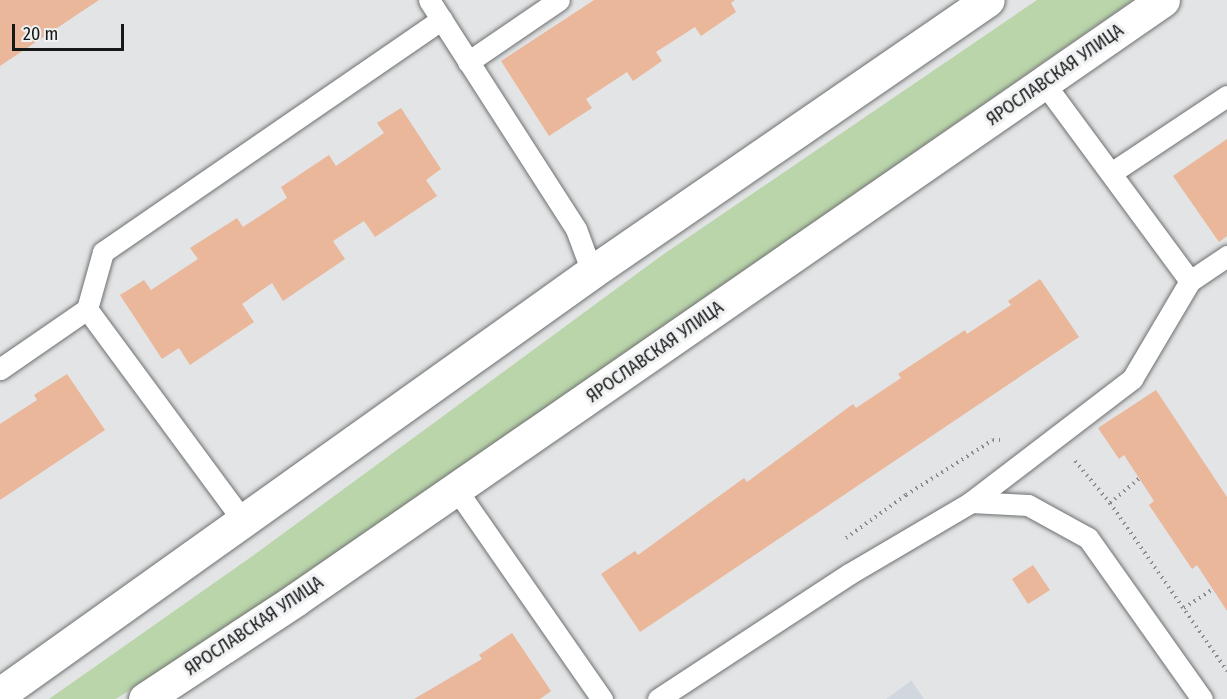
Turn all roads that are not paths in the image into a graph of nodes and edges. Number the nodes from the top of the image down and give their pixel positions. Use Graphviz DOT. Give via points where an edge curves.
graph roads {
  1 [pos="429,0"];
  2 [pos="559,0"];
  3 [pos="988,0"];
  4 [pos="1163,0"];
  5 [pos="442,19"];
  6 [pos="468,62"];
  7 [pos="1044,83"];
  8 [pos="1227,96"];
  9 [pos="1111,173"];
  10 [pos="1224,263"];
  11 [pos="592,272"];
  12 [pos="1190,281"];
  13 [pos="87,309"];
  14 [pos="0,369"];
  15 [pos="456,489"];
  16 [pos="971,502"];
  17 [pos="244,522"];
  18 [pos="0,694"];
  19 [pos="145,699"];
  20 [pos="602,699"];
  21 [pos="658,699"];
  22 [pos="1202,699"];
  1 -- 5 [label="lane"];
  2 -- 6 [label="lane"];
  3 -- 11 [label="main road"];
  4 -- 7 [label="main road, ЯРОСЛАВСКАЯ УЛИЦА"];
  5 -- 6 [label="lane"];
  5 -- 13 [label="lane" via="103,252"];
  6 -- 11 [label="lane" via="576,229"];
  7 -- 9 [label="lane"];
  7 -- 15 [label="main road, ЯРОСЛАВСКАЯ УЛИЦА"];
  8 -- 9 [label="lane"];
  9 -- 12 [label="lane"];
  10 -- 12 [label="lane"];
  11 -- 17 [label="main road"];
  12 -- 16 [label="lane" via="1132,379"];
  13 -- 14 [label="lane"];
  13 -- 17 [label="lane"];
  15 -- 19 [label="main road, ЯРОСЛАВСКАЯ УЛИЦА"];
  15 -- 20 [label="lane"];
  16 -- 21 [label="lane" via="849,574"];
  16 -- 22 [label="lane" via="1028,505 1088,537"];
  17 -- 18 [label="main road"];
}
